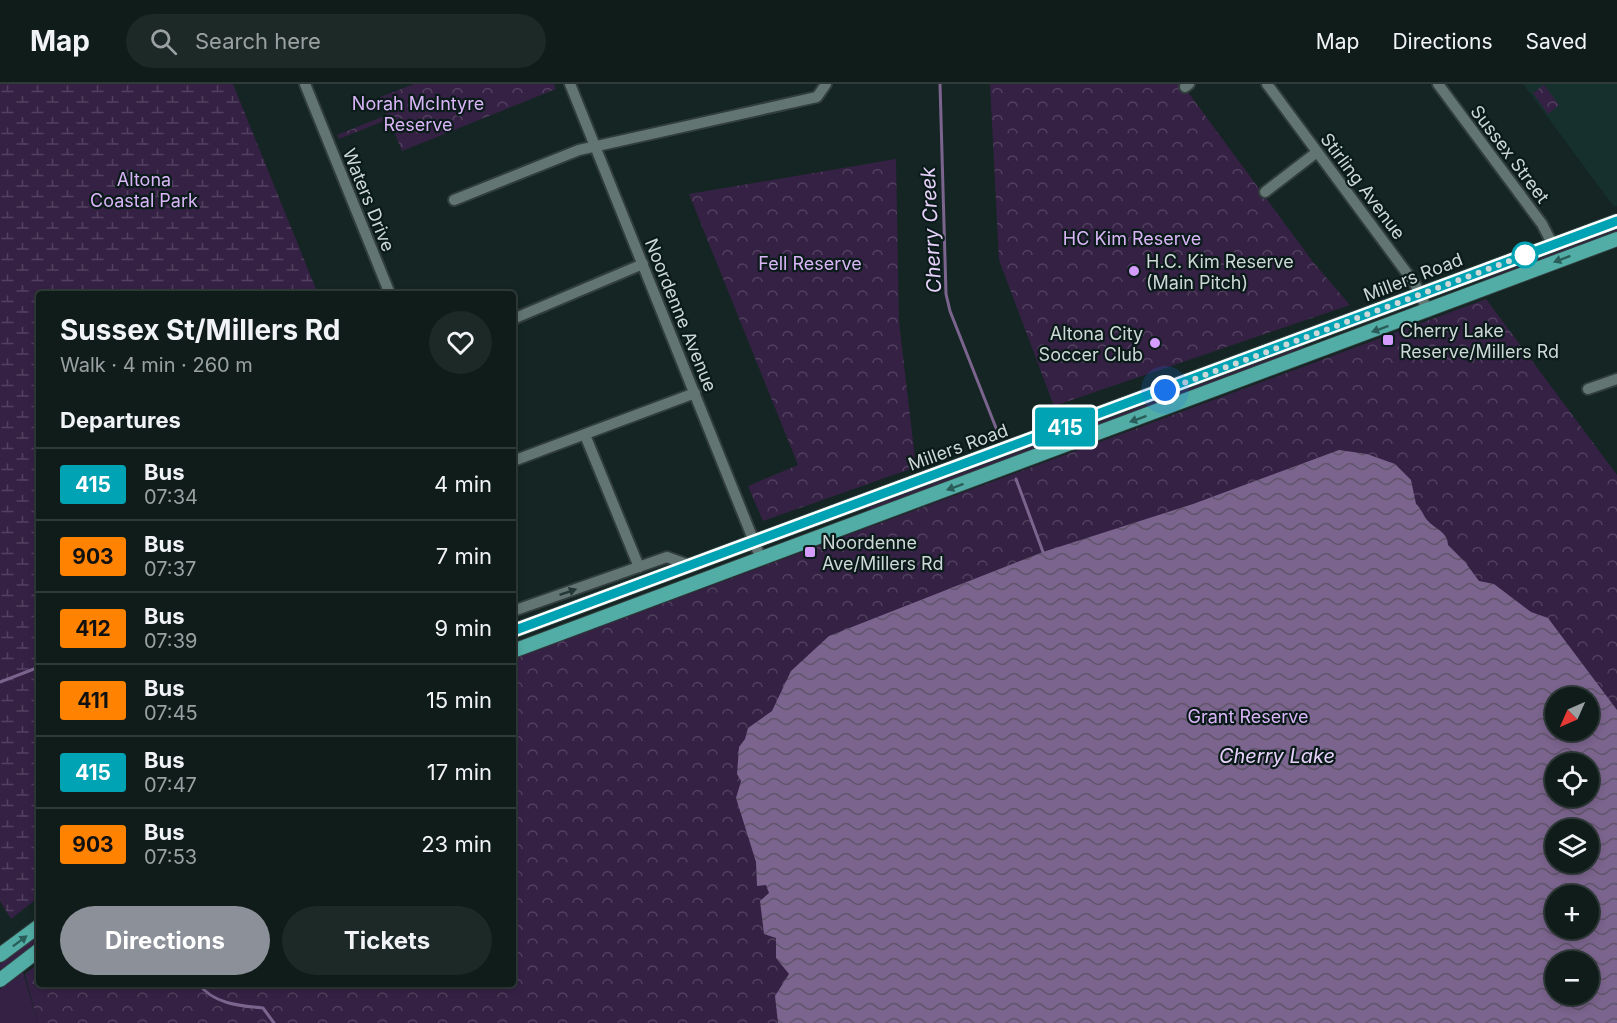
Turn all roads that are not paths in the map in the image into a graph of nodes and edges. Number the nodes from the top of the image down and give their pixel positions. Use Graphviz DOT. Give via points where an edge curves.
graph roads {
  1 [pos="305,84"];
  2 [pos="570,84"];
  3 [pos="826,84"];
  4 [pos="1267,84"];
  5 [pos="1438,84"];
  6 [pos="595,146"];
  7 [pos="1317,152"];
  8 [pos="1265,192"];
  9 [pos="454,200"];
  10 [pos="1617,221"];
  11 [pos="1617,238"];
  12 [pos="1553,245"];
  13 [pos="643,264"];
  14 [pos="389,291"];
  15 [pos="1420,293"];
  16 [pos="1428,311"];
  17 [pos="516,318"];
  18 [pos="1617,379"];
  19 [pos="1588,389"];
  20 [pos="695,393"];
  21 [pos="585,435"];
  22 [pos="516,460"];
  23 [pos="754,541"];
  24 [pos="761,559"];
  25 [pos="689,565"];
  26 [pos="639,567"];
  27 [pos="516,610"];
  28 [pos="516,630"];
  29 [pos="516,650"];
  30 [pos="36,928"];
  31 [pos="36,952"];
  32 [pos="0,955"];
  33 [pos="0,980"];
  1 -- 14 [label="street, Waters Drive"];
  2 -- 6 [label="street, Noordenne Avenue"];
  3 -- 6 [label="street" via="818,97"];
  4 -- 7 [label="street, Stirling Avenue"];
  5 -- 12 [label="street, Sussex Street" via="1542,224"];
  6 -- 9 [label="street"];
  6 -- 13 [label="street, Noordenne Avenue"];
  7 -- 8 [label="street"];
  7 -- 15 [label="street, Stirling Avenue"];
  10 -- 12 [label="main road, Millers Road"];
  11 -- 16 [label="main road, Millers Road, one-way"];
  12 -- 15 [label="main road, Millers Road"];
  13 -- 17 [label="street"];
  13 -- 20 [label="street, Noordenne Avenue"];
  15 -- 16 [label="street, Stirling Avenue"];
  15 -- 23 [label="main road, Millers Road"];
  16 -- 24 [label="main road, Millers Road, one-way"];
  18 -- 19 [label="street"];
  20 -- 21 [label="street"];
  20 -- 23 [label="street, Noordenne Avenue"];
  21 -- 22 [label="street"];
  21 -- 26 [label="street"];
  23 -- 24 [label="street, Noordenne Avenue"];
  23 -- 25 [label="main road, Millers Road"];
  24 -- 29 [label="main road, Millers Road"];
  25 -- 26 [label="street" via="667,557"];
  25 -- 28 [label="main road, Millers Road"];
  27 -- 26 [label="street, one-way"];
  32 -- 30 [label="main road, one-way"];
  31 -- 33 [label="main road"];
}
